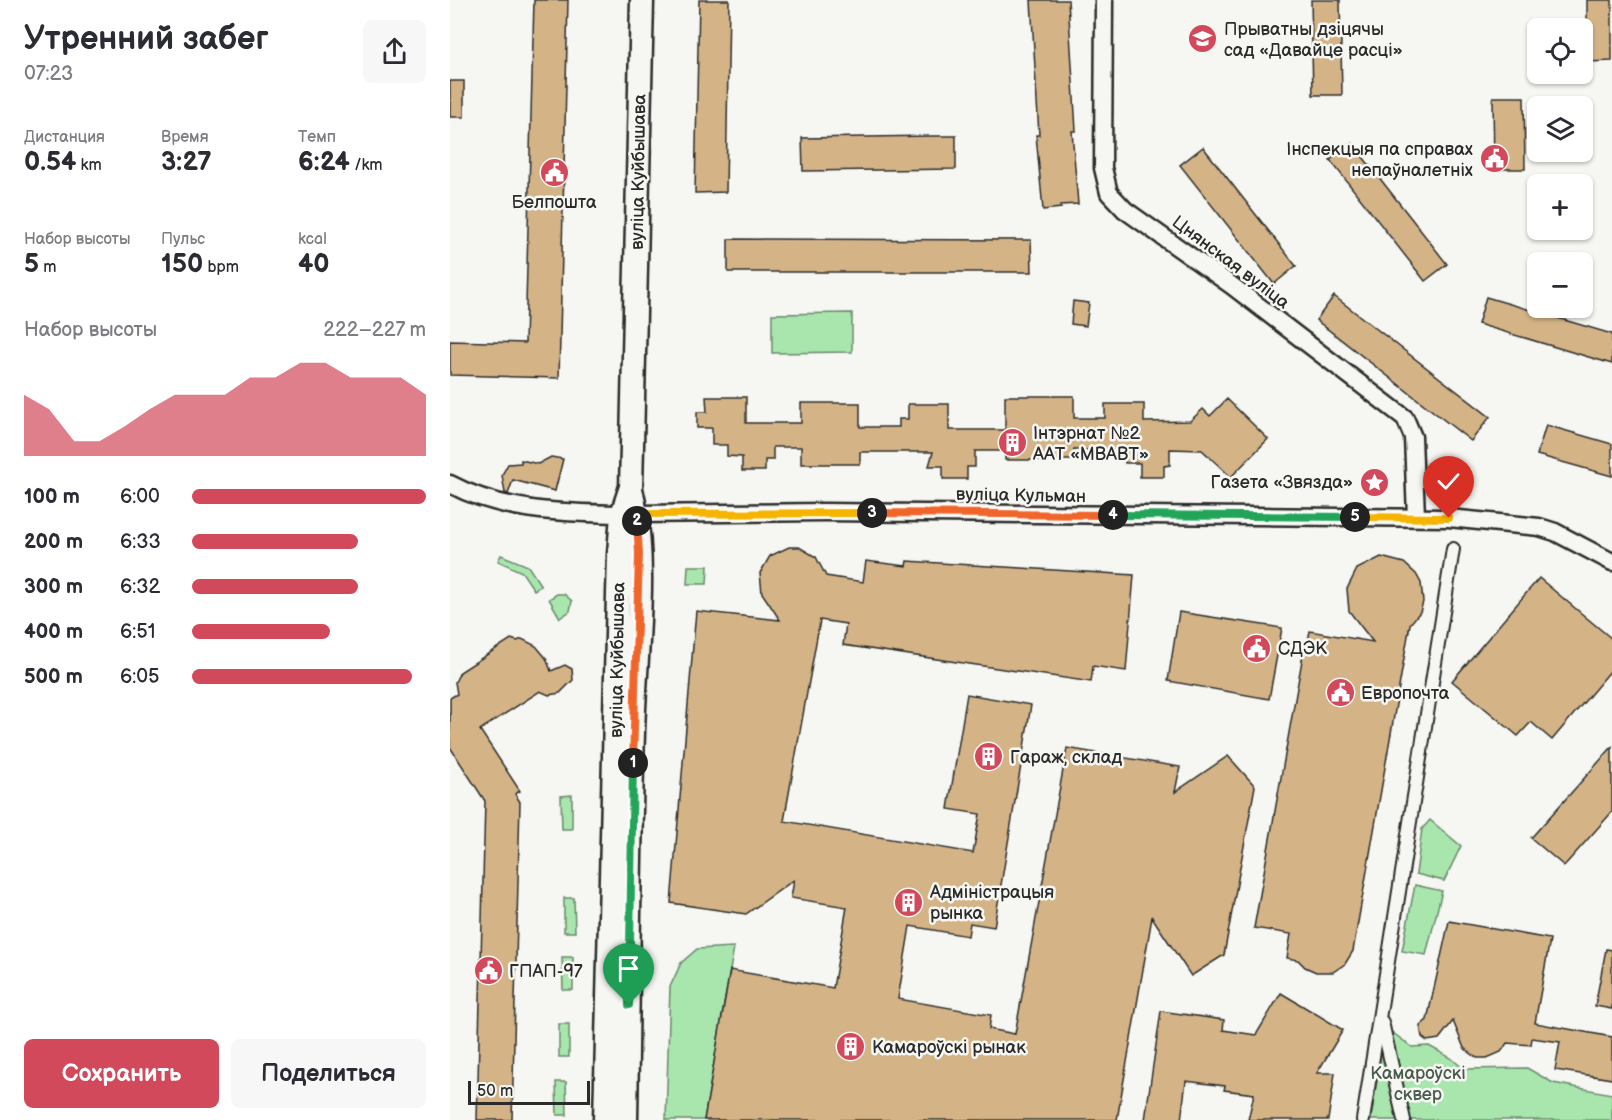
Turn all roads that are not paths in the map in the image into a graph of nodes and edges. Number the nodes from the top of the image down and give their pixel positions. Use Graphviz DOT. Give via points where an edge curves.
graph roads {
  1 [pos="642,0"];
  2 [pos="1104,0"];
  3 [pos="450,484"];
  4 [pos="629,514"];
  5 [pos="1416,517"];
  6 [pos="1453,549"];
  7 [pos="1612,562"];
  8 [pos="1380,1013"];
  9 [pos="606,1120"];
  10 [pos="626,1120"];
  11 [pos="1363,1120"];
  12 [pos="1404,1120"];
  1 -- 4 [label="main road, вуліца Куйбышава"];
  2 -- 5 [label="street, Цнянская вуліца" via="1103,168 1109,193 1125,210 1231,285 1405,418 1413,437"];
  3 -- 4 [label="street, вуліца Кульман" via="473,497 503,504"];
  4 -- 5 [label="street, вуліца Кульман"];
  4 -- 9 [label="main road, вуліца Куйбышава"];
  4 -- 10 [label="main road, вуліца Куйбышава" via="639,554"];
  5 -- 7 [label="street, вуліца Кульман" via="1539,527"];
  6 -- 8 [label="street"];
  8 -- 11 [label="street"];
  8 -- 12 [label="street"];
}
